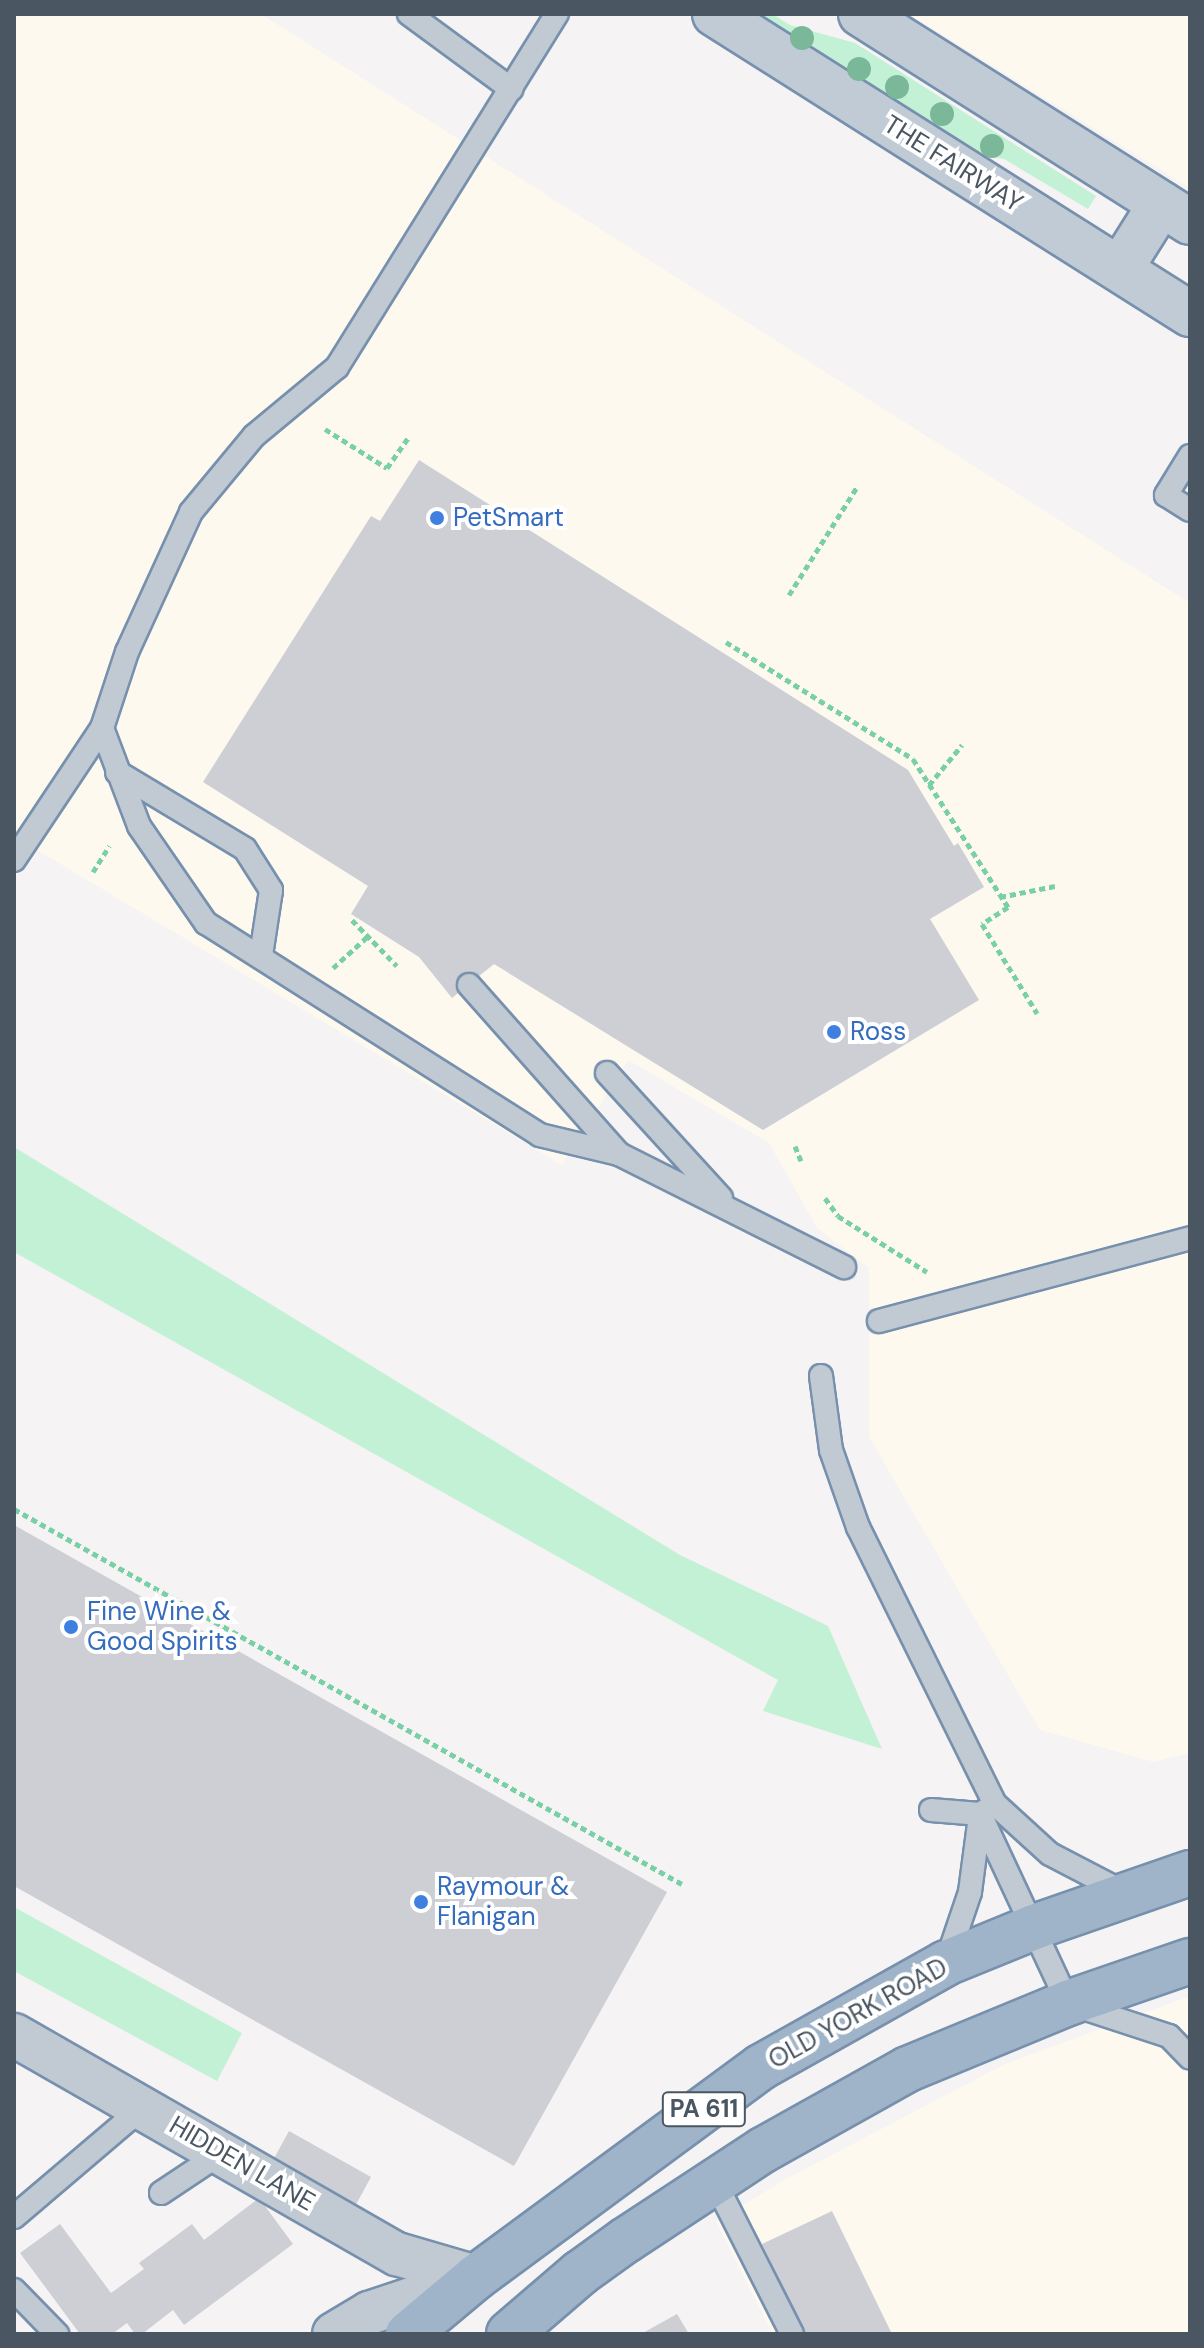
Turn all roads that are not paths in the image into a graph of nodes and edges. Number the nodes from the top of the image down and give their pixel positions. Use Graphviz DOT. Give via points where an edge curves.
graph roads {
  1 [pos="409,14"];
  2 [pos="557,14"];
  3 [pos="715,14"];
  4 [pos="861,14"];
  5 [pos="511,89"];
  6 [pos="1176,213"];
  7 [pos="1120,269"];
  8 [pos="1190,314"];
  9 [pos="1190,456"];
  10 [pos="1190,510"];
  11 [pos="102,728"];
  12 [pos="117,772"];
  13 [pos="14,860"];
  14 [pos="261,955"];
  15 [pos="469,985"];
  16 [pos="607,1073"];
  17 [pos="619,1154"];
  18 [pos="729,1208"];
  19 [pos="1190,1238"];
  20 [pos="844,1267"];
  21 [pos="879,1321"];
  22 [pos="821,1376"];
  23 [pos="987,1809"];
  24 [pos="931,1810"];
  25 [pos="1190,1873"];
  26 [pos="1125,1893"];
  27 [pos="1034,1927"];
  28 [pos="1190,1961"];
  29 [pos="946,1963"];
  30 [pos="1068,2003"];
  31 [pos="14,2035"];
  32 [pos="1190,2058"];
  33 [pos="142,2108"];
  34 [pos="221,2153"];
  35 [pos="715,2182"];
  36 [pos="161,2193"];
  37 [pos="14,2217"];
  38 [pos="476,2277"];
  39 [pos="14,2290"];
  40 [pos="57,2334"];
  41 [pos="334,2334"];
  42 [pos="408,2334"];
  43 [pos="509,2334"];
  44 [pos="792,2334"];
  1 -- 5 [label="lane"];
  2 -- 5 [label="lane"];
  3 -- 7 [label="main road, THE FAIRWAY"];
  4 -- 6 [label="main road"];
  5 -- 11 [label="lane" via="337,367 254,436 191,512 127,652"];
  6 -- 7 [label="main road"];
  7 -- 8 [label="main road, THE FAIRWAY"];
  9 -- 10 [label="lane" via="1166,495"];
  11 -- 12 [label="lane"];
  11 -- 13 [label="lane"];
  12 -- 14 [label="lane" via="139,826 206,923"];
  12 -- 14 [label="lane" via="245,849 271,890"];
  14 -- 17 [label="lane" via="540,1135"];
  15 -- 17 [label="lane"];
  16 -- 18 [label="lane"];
  17 -- 18 [label="lane"];
  18 -- 20 [label="lane"];
  19 -- 21 [label="lane"];
  22 -- 23 [label="lane" via="831,1450 858,1527"];
  23 -- 24 [label="lane"];
  23 -- 26 [label="lane" via="1050,1854"];
  23 -- 27 [label="lane"];
  23 -- 29 [label="lane" via="970,1892"];
  25 -- 26 [label="highway, OLD YORK ROAD / PA 611"];
  26 -- 27 [label="highway, OLD YORK ROAD / PA 611"];
  27 -- 29 [label="highway, OLD YORK ROAD / PA 611"];
  27 -- 30 [label="lane"];
  28 -- 30 [label="highway, PA 611"];
  29 -- 38 [label="highway, OLD YORK ROAD / PA 611" via="761,2067"];
  30 -- 32 [label="lane" via="1169,2036"];
  30 -- 35 [label="highway, PA 611" via="908,2069"];
  31 -- 33 [label="street, HIDDEN LANE"];
  33 -- 34 [label="street, HIDDEN LANE"];
  33 -- 37 [label="lane"];
  34 -- 36 [label="lane"];
  34 -- 38 [label="street, HIDDEN LANE" via="397,2254"];
  35 -- 43 [label="highway, PA 611" via="580,2273"];
  35 -- 44 [label="lane"];
  38 -- 41 [label="street" via="369,2313"];
  38 -- 42 [label="highway, OLD YORK ROAD / PA 611"];
  39 -- 40 [label="lane"];
}
